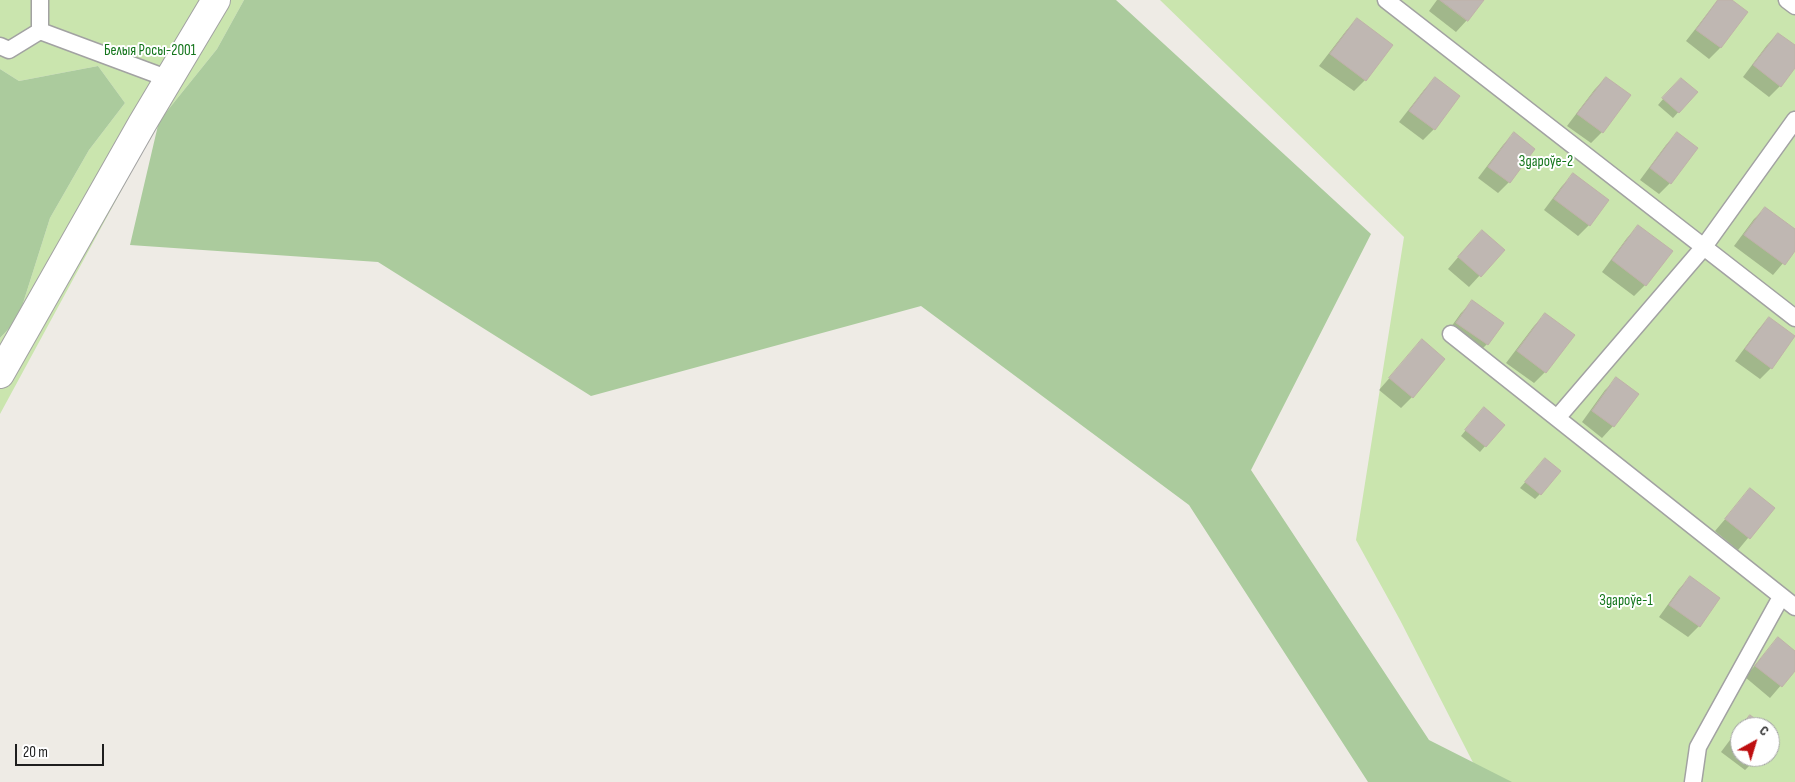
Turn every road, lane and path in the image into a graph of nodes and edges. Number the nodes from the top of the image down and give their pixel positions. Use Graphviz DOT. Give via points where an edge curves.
graph roads {
  1 [pos="40,0"];
  2 [pos="216,0"];
  3 [pos="1386,0"];
  4 [pos="1787,0"];
  5 [pos="1795,6"];
  6 [pos="40,31"];
  7 [pos="0,46"];
  8 [pos="169,79"];
  9 [pos="1795,120"];
  10 [pos="1703,248"];
  11 [pos="1795,318"];
  12 [pos="1451,334"];
  13 [pos="0,374"];
  14 [pos="1557,418"];
  15 [pos="1781,597"];
  16 [pos="1795,608"];
  17 [pos="1693,782"];
  1 -- 6 [label="lane"];
  2 -- 8 [label="street"];
  3 -- 10 [label="lane"];
  4 -- 5 [label="lane"];
  6 -- 7 [label="lane" via="8,50"];
  6 -- 8 [label="lane"];
  8 -- 13 [label="street"];
  9 -- 10 [label="lane"];
  10 -- 11 [label="lane"];
  10 -- 14 [label="lane"];
  12 -- 14 [label="lane"];
  14 -- 15 [label="lane"];
  15 -- 16 [label="lane"];
  15 -- 17 [label="lane" via="1698,747"];
}
